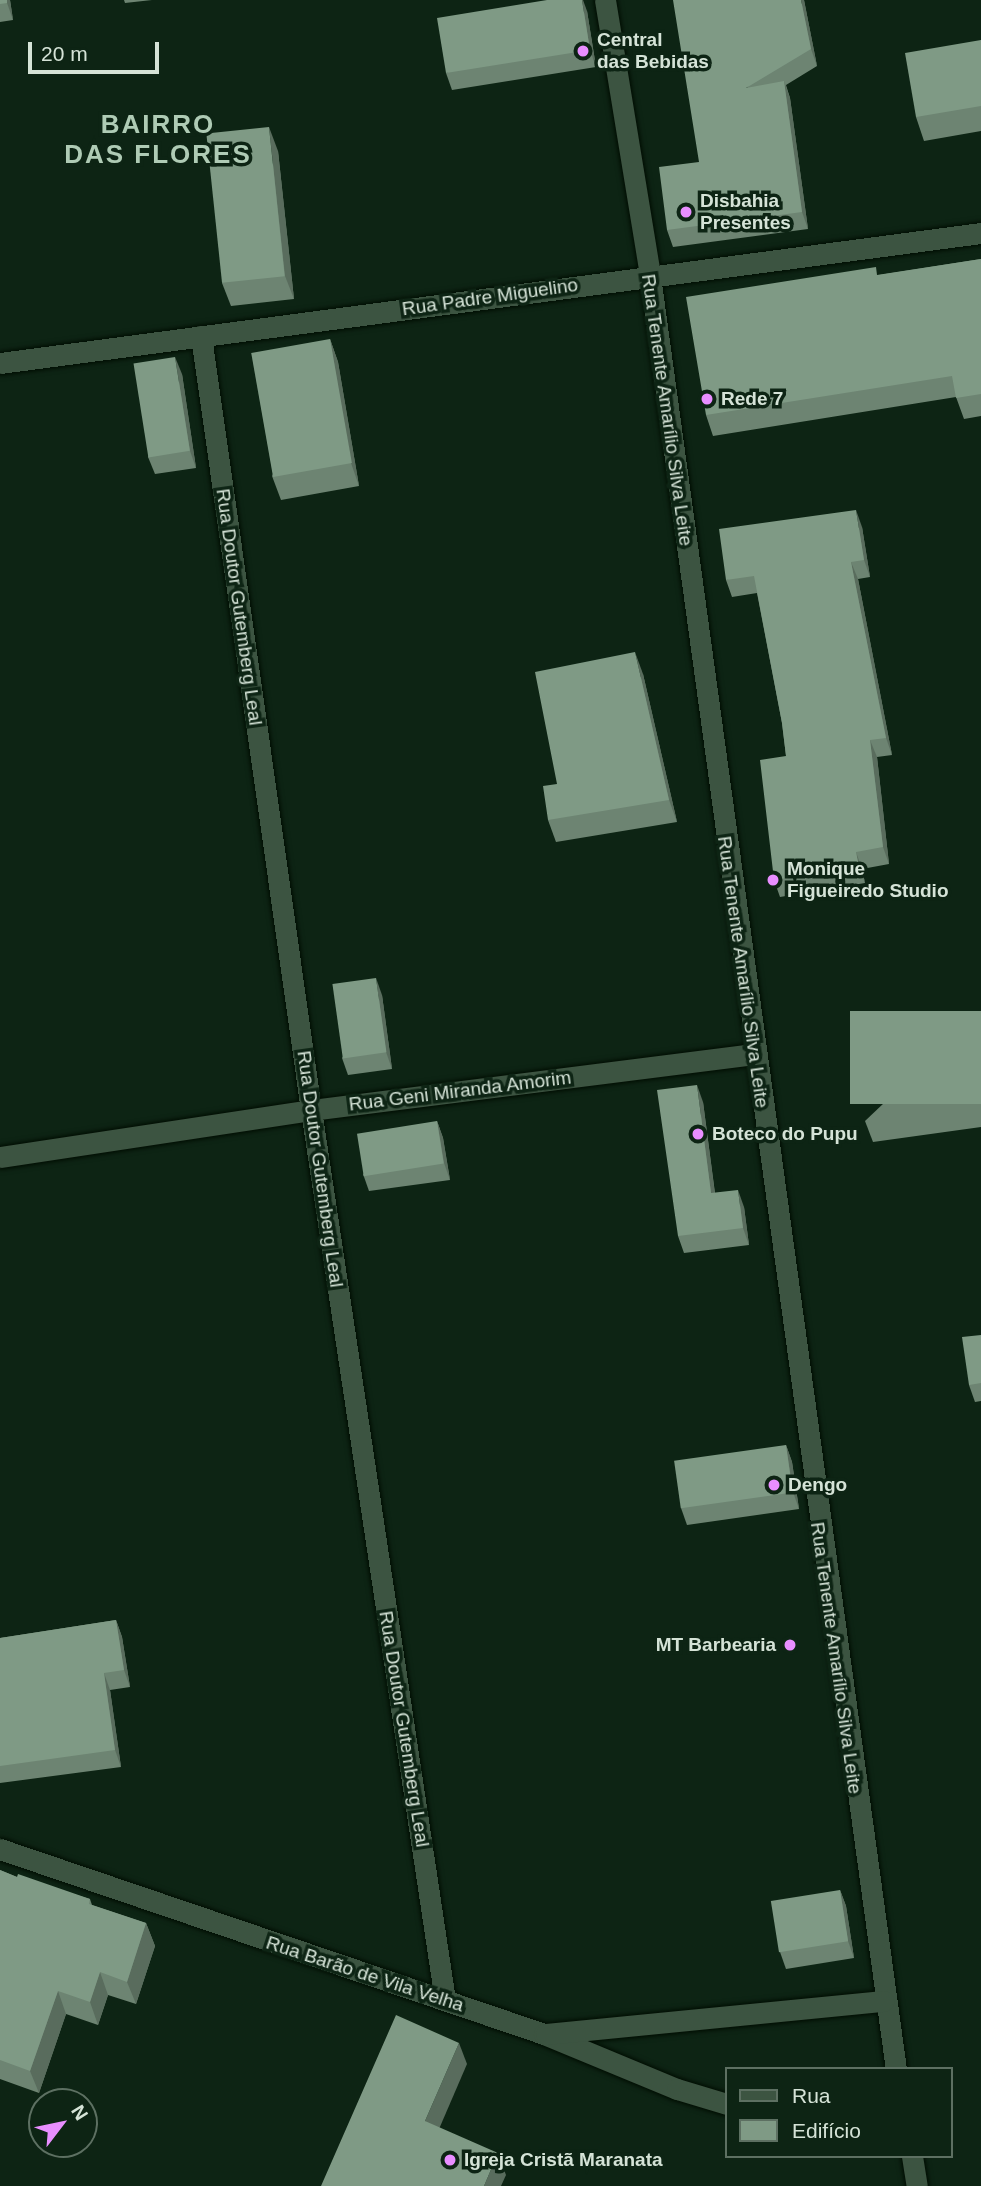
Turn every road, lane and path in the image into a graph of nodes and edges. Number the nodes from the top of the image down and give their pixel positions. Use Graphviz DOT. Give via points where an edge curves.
graph roads {
  1 [pos="604,0"];
  2 [pos="981,233"];
  3 [pos="650,276"];
  4 [pos="201,336"];
  5 [pos="0,363"];
  6 [pos="754,1054"];
  7 [pos="311,1110"];
  8 [pos="0,1157"];
  9 [pos="0,1849"];
  10 [pos="445,2000"];
  11 [pos="883,2001"];
  12 [pos="544,2034"];
  13 [pos="896,2067"];
  14 [pos="726,2104"];
  15 [pos="908,2158"];
  16 [pos="917,2186"];
  1 -- 3 [label="street, Rua Tenente Amarílio Silva Leite"];
  2 -- 3 [label="street, Rua Padre Miguelino"];
  3 -- 4 [label="street, Rua Padre Miguelino"];
  3 -- 6 [label="street, Rua Tenente Amarílio Silva Leite"];
  4 -- 5 [label="street, Rua Padre Miguelino"];
  4 -- 7 [label="street, Rua Doutor Gutemberg Leal"];
  6 -- 7 [label="street, Rua Geni Miranda Amorim"];
  6 -- 11 [label="street, Rua Tenente Amarílio Silva Leite"];
  7 -- 8 [label="street, Rua Geni Miranda Amorim"];
  7 -- 10 [label="street, Rua Doutor Gutemberg Leal"];
  9 -- 10 [label="street, Rua Barão de Vila Velha" via="127,1896"];
  10 -- 12 [label="street, Rua Barão de Vila Velha"];
  11 -- 12 [label="street"];
  11 -- 13 [label="street, Rua Tenente Amarílio Silva Leite"];
  12 -- 14 [label="street, Rua Barão de Vila Velha" via="677,2089"];
  15 -- 16 [label="street"];
}
